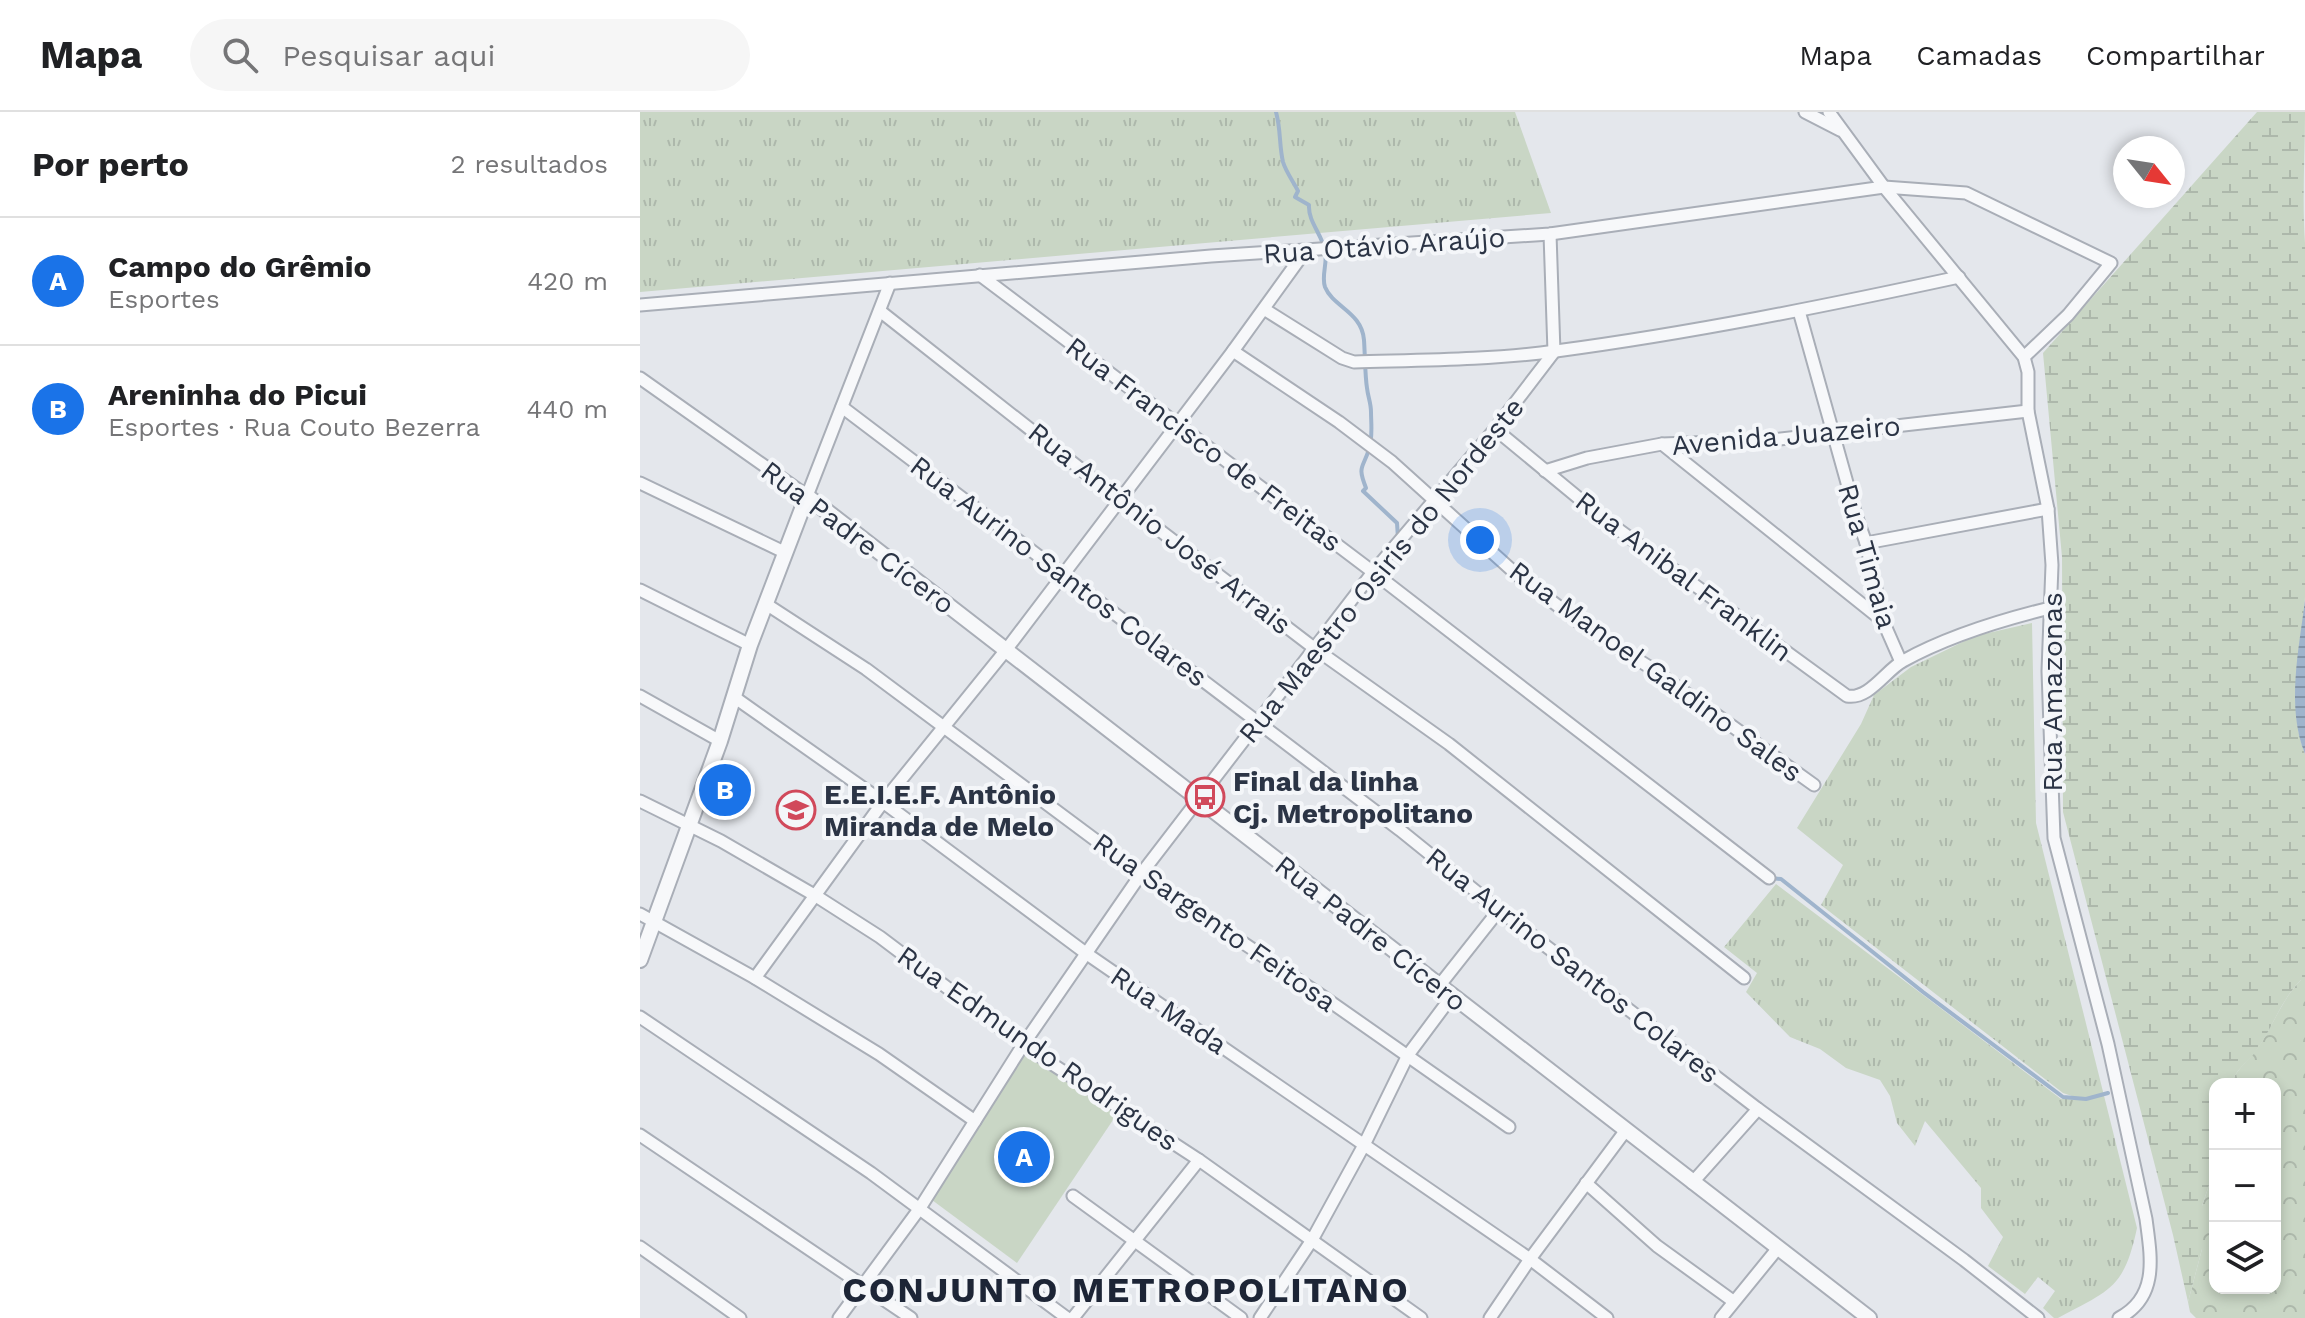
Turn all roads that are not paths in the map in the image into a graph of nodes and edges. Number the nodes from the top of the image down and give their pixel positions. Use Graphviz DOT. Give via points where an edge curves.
graph roads {
  1 [pos="1805,112"];
  2 [pos="1829,112"];
  3 [pos="1841,130"];
  4 [pos="1884,187"];
  5 [pos="1550,234"];
  6 [pos="1306,250"];
  7 [pos="980,275"];
  8 [pos="1959,277"];
  9 [pos="890,283"];
  10 [pos="640,305"];
  11 [pos="1264,309"];
  12 [pos="880,311"];
  13 [pos="1799,311"];
  14 [pos="1233,351"];
  15 [pos="1554,352"];
  16 [pos="2024,357"];
  17 [pos="640,378"];
  18 [pos="842,407"];
  19 [pos="2028,411"];
  20 [pos="1178,423"];
  21 [pos="1495,429"];
  22 [pos="1833,434"];
  23 [pos="1662,444"];
  24 [pos="1545,471"];
  25 [pos="640,483"];
  26 [pos="807,496"];
  27 [pos="1120,500"];
  28 [pos="1433,502"];
  29 [pos="2048,509"];
  30 [pos="1866,543"];
  31 [pos="784,552"];
  32 [pos="1373,572"];
  33 [pos="1064,573"];
  34 [pos="640,590"];
  35 [pos="766,604"];
  36 [pos="2050,608"];
  37 [pos="1883,621"];
  38 [pos="750,645"];
  39 [pos="1314,648"];
  40 [pos="1006,650"];
  41 [pos="1901,662"];
  42 [pos="640,696"];
  43 [pos="734,697"];
  44 [pos="1257,723"];
  45 [pos="943,726"];
  46 [pos="720,741"];
  47 [pos="1814,785"];
  48 [pos="1198,799"];
  49 [pos="640,801"];
  50 [pos="883,802"];
  51 [pos="688,823"];
  52 [pos="1141,874"];
  53 [pos="1769,878"];
  54 [pos="816,896"];
  55 [pos="1499,910"];
  56 [pos="646,918"];
  57 [pos="1087,954"];
  58 [pos="640,960"];
  59 [pos="755,978"];
  60 [pos="1744,978"];
  61 [pos="1439,986"];
  62 [pos="1452,996"];
  63 [pos="640,1017"];
  64 [pos="1023,1045"];
  65 [pos="1408,1055"];
  66 [pos="1758,1109"];
  67 [pos="975,1121"];
  68 [pos="1509,1127"];
  69 [pos="1626,1130"];
  70 [pos="640,1135"];
  71 [pos="1364,1145"];
  72 [pos="1199,1160"];
  73 [pos="1586,1183"];
  74 [pos="1692,1183"];
  75 [pos="1073,1196"];
  76 [pos="920,1208"];
  77 [pos="1135,1240"];
  78 [pos="1312,1240"];
  79 [pos="640,1247"];
  80 [pos="1778,1248"];
  81 [pos="1530,1259"];
  82 [pos="865,1285"];
  83 [pos="1733,1301"];
  84 [pos="740,1318"];
  85 [pos="839,1318"];
  86 [pos="911,1318"];
  87 [pos="1070,1318"];
  88 [pos="1241,1318"];
  89 [pos="1260,1318"];
  90 [pos="1421,1318"];
  91 [pos="1490,1318"];
  92 [pos="1607,1318"];
  93 [pos="1721,1318"];
  94 [pos="1869,1318"];
  95 [pos="2038,1318"];
  96 [pos="2119,1318"];
  1 -- 3 [label="street"];
  2 -- 3 [label="street"];
  3 -- 4 [label="street"];
  4 -- 5 [label="street, Rua Otávio Araújo"];
  4 -- 8 [label="street"];
  4 -- 16 [label="street, Rua Otávio Araújo" via="1966,193 2111,263"];
  5 -- 6 [label="street, Rua Otávio Araújo"];
  5 -- 15 [label="street"];
  6 -- 7 [label="street, Rua Otávio Araújo"];
  6 -- 11 [label="street"];
  7 -- 9 [label="street, Rua Otávio Araújo"];
  7 -- 20 [label="street, Rua Francisco de Freitas"];
  8 -- 13 [label="street"];
  8 -- 16 [label="street"];
  9 -- 10 [label="street, Rua Otávio Araújo"];
  9 -- 12 [label="street"];
  11 -- 14 [label="street"];
  11 -- 15 [label="street" via="1329,353 1354,362"];
  12 -- 18 [label="street"];
  12 -- 27 [label="street, Rua Antônio José Arrais"];
  13 -- 15 [label="street"];
  13 -- 22 [label="street, Rua Timaia"];
  14 -- 20 [label="street"];
  14 -- 28 [label="street, Rua Manoel Galdino Sales" via="1392,462"];
  15 -- 21 [label="street, Rua Maestro Osiris do Nordeste"];
  16 -- 19 [label="street, Rua Amazonas"];
  17 -- 26 [label="street, Rua Padre Cícero"];
  18 -- 26 [label="street"];
  18 -- 33 [label="street, Rua Aurino Santos Colares"];
  19 -- 22 [label="street, Avenida Juazeiro"];
  19 -- 29 [label="street, Rua Amazonas"];
  20 -- 27 [label="street"];
  20 -- 32 [label="street, Rua Francisco de Freitas"];
  21 -- 24 [label="street, Rua Anibal Franklin"];
  21 -- 28 [label="street, Rua Maestro Osiris do Nordeste"];
  22 -- 23 [label="street, Avenida Juazeiro"];
  22 -- 30 [label="street, Rua Timaia"];
  23 -- 24 [label="street, Avenida Juazeiro"];
  23 -- 37 [label="street"];
  24 -- 41 [label="street, Rua Anibal Franklin" via="1840,692 1860,695"];
  25 -- 31 [label="street"];
  26 -- 31 [label="street"];
  26 -- 40 [label="street, Rua Padre Cícero"];
  27 -- 33 [label="street"];
  27 -- 39 [label="street, Rua Antônio José Arrais"];
  28 -- 32 [label="street, Rua Maestro Osiris do Nordeste"];
  28 -- 47 [label="street, Rua Manoel Galdino Sales" via="1584,626"];
  29 -- 30 [label="street"];
  29 -- 36 [label="street, Rua Amazonas"];
  30 -- 37 [label="street, Rua Timaia"];
  31 -- 35 [label="street"];
  32 -- 39 [label="street, Rua Maestro Osiris do Nordeste"];
  32 -- 53 [label="street, Rua Francisco de Freitas"];
  33 -- 40 [label="street"];
  33 -- 44 [label="street, Rua Aurino Santos Colares"];
  34 -- 38 [label="street"];
  35 -- 38 [label="street"];
  35 -- 45 [label="street, Rua Sargento Feitosa"];
  36 -- 41 [label="street, Rua Anibal Franklin" via="1977,629"];
  36 -- 96 [label="street, Rua Amazonas" via="2054,838 2108,1044 2150,1245 2142,1300"];
  37 -- 41 [label="street, Rua Timaia"];
  38 -- 43 [label="street"];
  39 -- 44 [label="street, Rua Maestro Osiris do Nordeste"];
  39 -- 60 [label="street, Rua Antônio José Arrais" via="1449,744"];
  40 -- 45 [label="street"];
  40 -- 48 [label="street, Rua Padre Cícero"];
  42 -- 46 [label="street"];
  43 -- 46 [label="street"];
  43 -- 50 [label="street, Rua Mada"];
  44 -- 48 [label="street, Rua Maestro Osiris do Nordeste"];
  44 -- 55 [label="street, Rua Aurino Santos Colares"];
  45 -- 50 [label="street"];
  45 -- 52 [label="street, Rua Sargento Feitosa"];
  46 -- 51 [label="street"];
  48 -- 52 [label="street, Rua Maestro Osiris do Nordeste"];
  48 -- 61 [label="street, Rua Padre Cícero"];
  49 -- 51 [label="street, Rua Edmundo Rodrigues"];
  50 -- 54 [label="street"];
  50 -- 57 [label="street, Rua Mada"];
  51 -- 54 [label="street, Rua Edmundo Rodrigues"];
  51 -- 56 [label="street"];
  52 -- 57 [label="street, Rua Maestro Osiris do Nordeste"];
  52 -- 65 [label="street, Rua Sargento Feitosa"];
  54 -- 59 [label="street"];
  54 -- 64 [label="street, Rua Edmundo Rodrigues" via="880,937"];
  55 -- 61 [label="street"];
  55 -- 66 [label="street, Rua Aurino Santos Colares"];
  56 -- 58 [label="street"];
  56 -- 59 [label="street"];
  57 -- 64 [label="street, Rua Maestro Osiris do Nordeste"];
  57 -- 71 [label="street, Rua Mada"];
  59 -- 67 [label="street"];
  61 -- 62 [label="street, Rua Padre Cícero"];
  62 -- 65 [label="street"];
  62 -- 69 [label="street, Rua Padre Cícero"];
  63 -- 76 [label="street"];
  64 -- 67 [label="street, Rua Maestro Osiris do Nordeste"];
  64 -- 72 [label="street, Rua Edmundo Rodrigues"];
  65 -- 68 [label="street, Rua Sargento Feitosa"];
  65 -- 71 [label="street"];
  66 -- 74 [label="street"];
  66 -- 95 [label="street, Rua Aurino Santos Colares"];
  67 -- 76 [label="street, Rua Maestro Osiris do Nordeste"];
  69 -- 73 [label="street"];
  69 -- 74 [label="street, Rua Padre Cícero"];
  70 -- 82 [label="street"];
  71 -- 78 [label="street"];
  71 -- 81 [label="street, Rua Mada"];
  72 -- 77 [label="street"];
  72 -- 78 [label="street, Rua Edmundo Rodrigues"];
  73 -- 81 [label="street"];
  73 -- 83 [label="street" via="1657,1246"];
  74 -- 80 [label="street, Rua Padre Cícero"];
  75 -- 77 [label="street"];
  76 -- 82 [label="street, Rua Maestro Osiris do Nordeste"];
  76 -- 87 [label="street"];
  77 -- 87 [label="street"];
  77 -- 88 [label="street"];
  78 -- 89 [label="street"];
  78 -- 90 [label="street, Rua Edmundo Rodrigues"];
  79 -- 84 [label="street"];
  80 -- 83 [label="street"];
  80 -- 94 [label="street, Rua Padre Cícero"];
  81 -- 91 [label="street"];
  81 -- 92 [label="street, Rua Mada"];
  82 -- 85 [label="street, Rua Maestro Osiris do Nordeste"];
  82 -- 86 [label="street"];
  83 -- 93 [label="street"];
}
